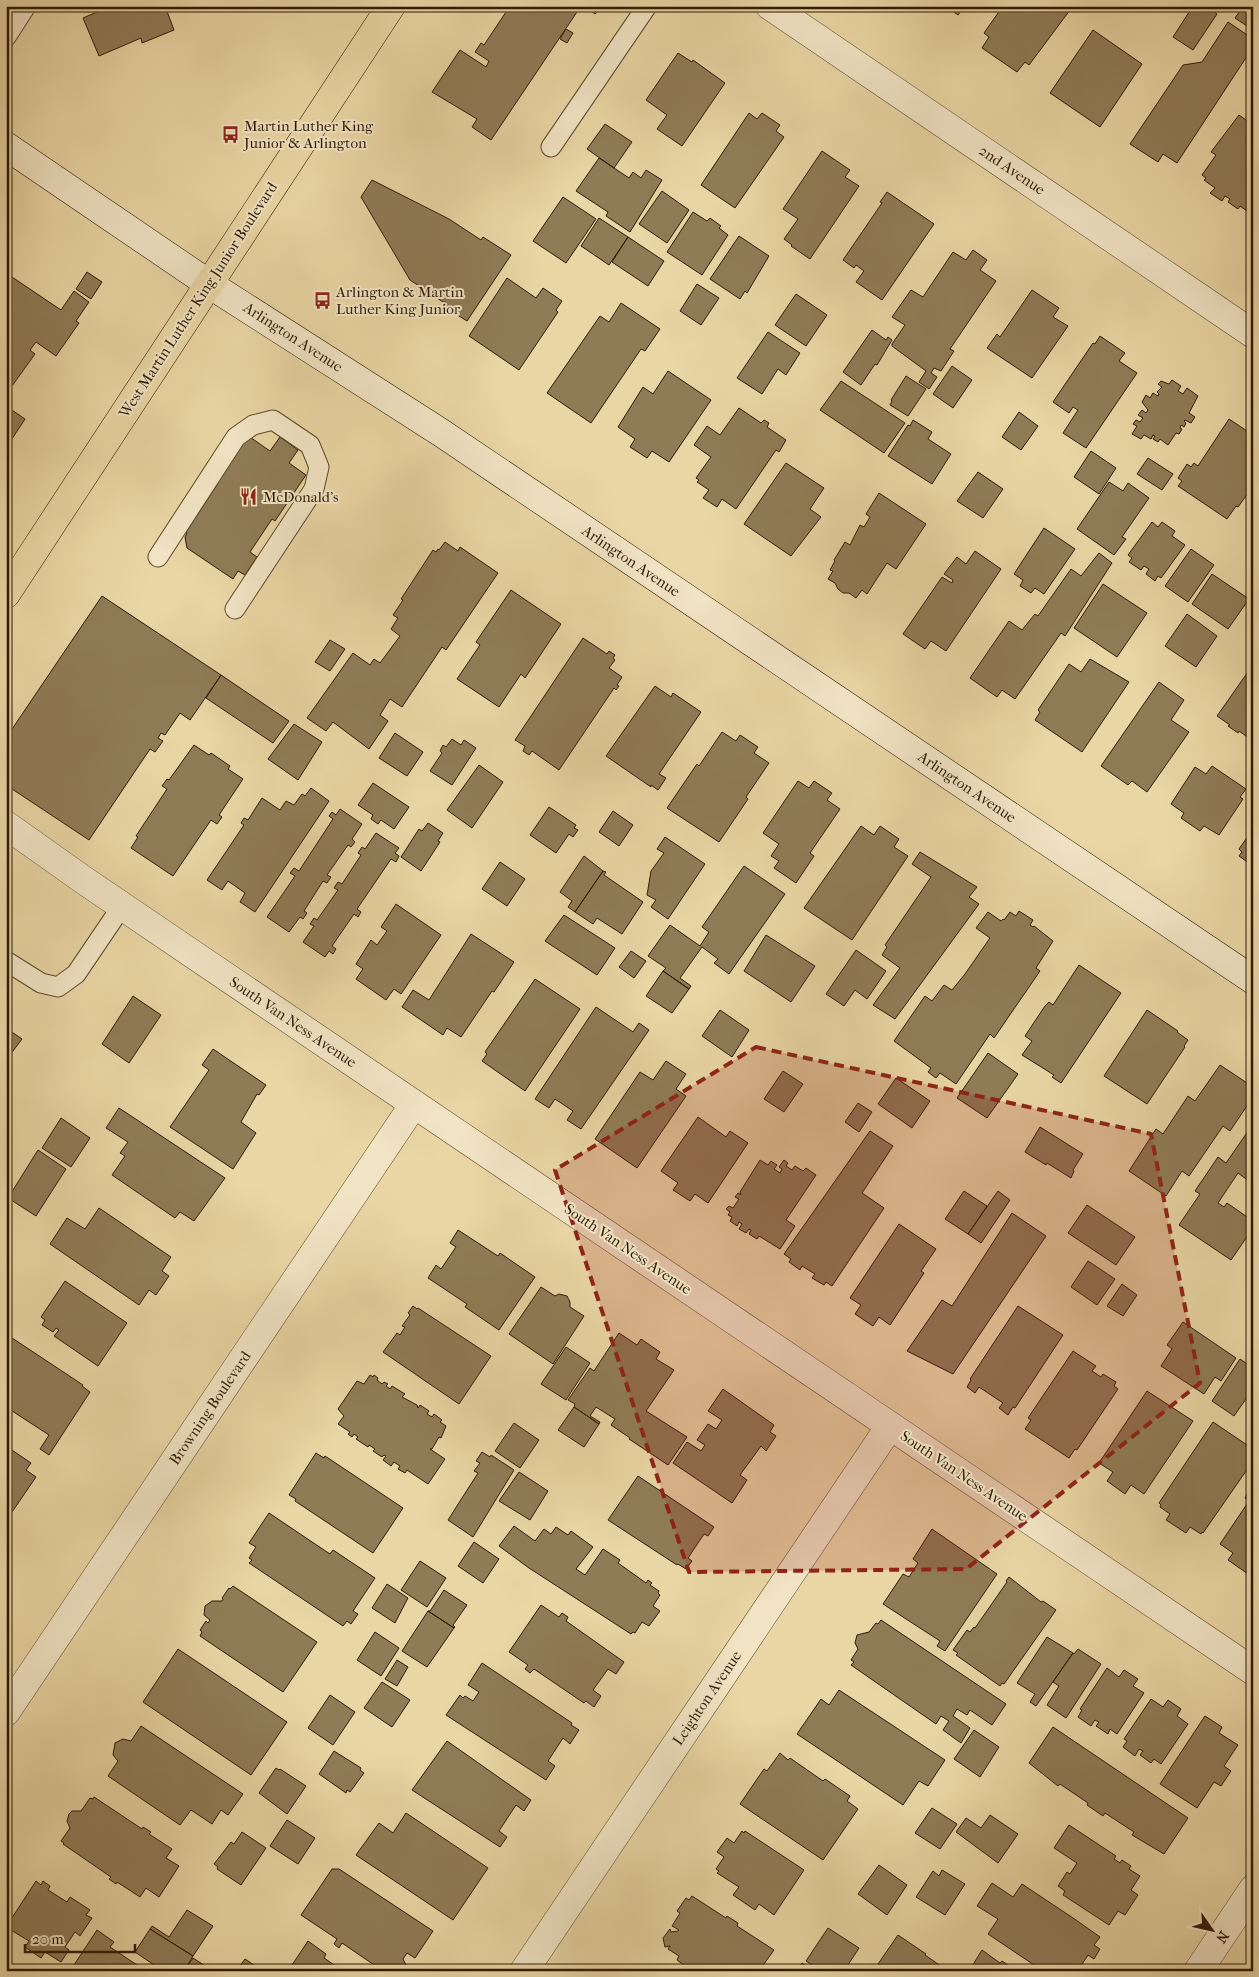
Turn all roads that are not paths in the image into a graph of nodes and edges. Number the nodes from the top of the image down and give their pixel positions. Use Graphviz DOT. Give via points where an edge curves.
graph roads {
  1 [pos="26,6"];
  2 [pos="391,6"];
  3 [pos="647,6"];
  4 [pos="770,6"];
  5 [pos="6,36"];
  6 [pos="6,146"];
  7 [pos="550,147"];
  8 [pos="210,284"];
  9 [pos="1253,334"];
  10 [pos="158,557"];
  11 [pos="6,594"];
  12 [pos="235,610"];
  13 [pos="6,825"];
  14 [pos="122,906"];
  15 [pos="6,961"];
  16 [pos="1253,980"];
  17 [pos="414,1104"];
  18 [pos="890,1426"];
  19 [pos="1253,1671"];
  20 [pos="6,1712"];
  21 [pos="1253,1890"];
  22 [pos="524,1971"];
  23 [pos="1198,1971"];
  1 -- 5 [label="lane"];
  2 -- 8 [label="main road, West Martin Luther King Junior Boulevard"];
  3 -- 7 [label="lane"];
  4 -- 9 [label="street, 2nd Avenue"];
  6 -- 8 [label="street, Arlington Avenue"];
  8 -- 11 [label="main road, West Martin Luther King Junior Boulevard"];
  8 -- 16 [label="street, Arlington Avenue" via="444,435"];
  10 -- 12 [label="lane" via="236,437 253,425 273,420 310,445 320,467 314,489"];
  13 -- 14 [label="street, South Van Ness Avenue"];
  14 -- 15 [label="lane" via="76,974 58,987 41,983"];
  14 -- 17 [label="street, South Van Ness Avenue"];
  17 -- 18 [label="street, South Van Ness Avenue"];
  17 -- 20 [label="street, Browning Boulevard"];
  18 -- 19 [label="street, South Van Ness Avenue"];
  18 -- 22 [label="street, Leighton Avenue"];
  21 -- 23 [label="street"];
}
